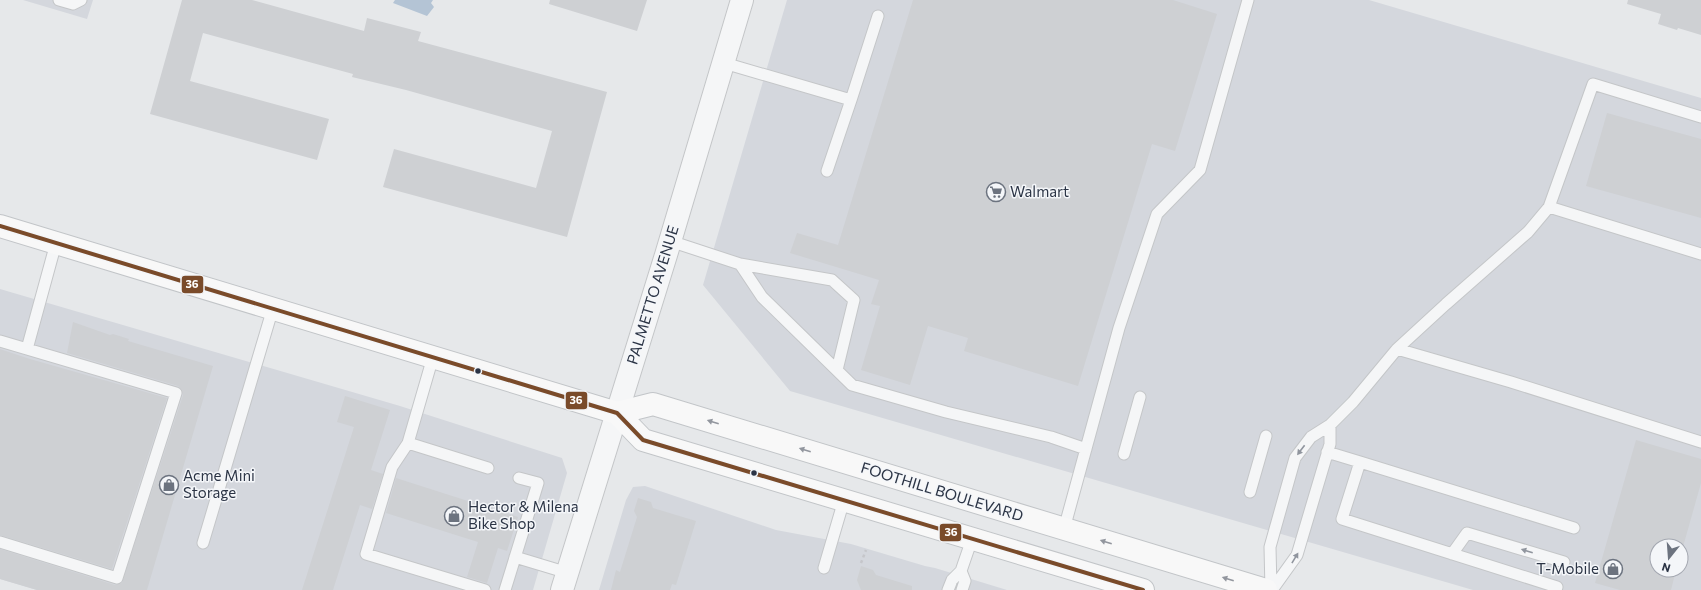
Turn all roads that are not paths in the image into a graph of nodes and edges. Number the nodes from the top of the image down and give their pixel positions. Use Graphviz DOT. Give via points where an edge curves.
graph roads {
  1 [pos="59,0"];
  2 [pos="81,0"];
  3 [pos="742,0"];
  4 [pos="1248,0"];
  5 [pos="878,16"];
  6 [pos="724,63"];
  7 [pos="851,100"];
  8 [pos="1701,117"];
  9 [pos="827,171"];
  10 [pos="1549,207"];
  11 [pos="0,226"];
  12 [pos="670,241"];
  13 [pos="56,242"];
  14 [pos="1701,254"];
  15 [pos="740,264"];
  16 [pos="274,308"];
  17 [pos="0,341"];
  18 [pos="1398,349"];
  19 [pos="27,350"];
  20 [pos="433,357"];
  21 [pos="836,370"];
  22 [pos="1140,397"];
  23 [pos="617,413"];
  24 [pos="1330,425"];
  25 [pos="1266,436"];
  26 [pos="1701,442"];
  27 [pos="408,444"];
  28 [pos="1086,449"];
  29 [pos="1327,452"];
  30 [pos="1124,454"];
  31 [pos="1360,462"];
  32 [pos="488,468"];
  33 [pos="519,478"];
  34 [pos="1250,492"];
  35 [pos="844,500"];
  36 [pos="1574,528"];
  37 [pos="1064,529"];
  38 [pos="972,539"];
  39 [pos="0,542"];
  40 [pos="203,543"];
  41 [pos="1452,554"];
  42 [pos="515,557"];
  43 [pos="1564,562"];
  44 [pos="824,568"];
  45 [pos="961,571"];
  46 [pos="565,581"];
  47 [pos="485,590"];
  48 [pos="506,590"];
  49 [pos="948,590"];
  50 [pos="962,590"];
  51 [pos="1142,590"];
  52 [pos="1266,590"];
  53 [pos="1272,590"];
  54 [pos="1556,590"];
  1 -- 2 [label="lane" via="73,4"];
  3 -- 6 [label="street, PALMETTO AVENUE"];
  4 -- 28 [label="lane" via="1200,170 1157,214 1119,328"];
  5 -- 7 [label="lane"];
  6 -- 7 [label="lane"];
  6 -- 12 [label="street, PALMETTO AVENUE"];
  7 -- 9 [label="lane"];
  8 -- 10 [label="lane" via="1592,84"];
  10 -- 14 [label="lane"];
  10 -- 18 [label="lane" via="1528,232"];
  11 -- 13 [label="main road"];
  12 -- 15 [label="lane"];
  12 -- 23 [label="street, PALMETTO AVENUE"];
  13 -- 16 [label="main road"];
  13 -- 19 [label="lane"];
  15 -- 21 [label="lane" via="762,297"];
  15 -- 21 [label="lane" via="832,280 854,300"];
  16 -- 20 [label="main road"];
  16 -- 40 [label="lane"];
  17 -- 19 [label="lane"];
  18 -- 24 [label="lane"];
  18 -- 26 [label="lane"];
  19 -- 39 [label="lane" via="176,393 117,578"];
  20 -- 23 [label="main road"];
  20 -- 27 [label="lane"];
  21 -- 28 [label="lane" via="852,385 946,412 1051,437"];
  22 -- 30 [label="lane"];
  23 -- 35 [label="main road" via="643,440"];
  37 -- 23 [label="main road, FOOTHILL BOULEVARD, one-way" via="653,404"];
  23 -- 46 [label="street, PALMETTO AVENUE"];
  24 -- 29 [label="lane" via="1330,444"];
  24 -- 53 [label="lane, one-way" via="1311,437 1295,458 1270,547"];
  25 -- 34 [label="lane"];
  27 -- 32 [label="lane"];
  27 -- 47 [label="lane" via="392,467 366,554"];
  28 -- 37 [label="lane"];
  29 -- 31 [label="lane"];
  53 -- 29 [label="lane, one-way" via="1297,555"];
  31 -- 36 [label="lane"];
  31 -- 41 [label="lane" via="1342,519"];
  33 -- 42 [label="lane" via="538,484"];
  35 -- 38 [label="main road"];
  35 -- 44 [label="lane"];
  52 -- 37 [label="main road, FOOTHILL BOULEVARD, one-way"];
  38 -- 45 [label="lane"];
  38 -- 51 [label="main road"];
  43 -- 41 [label="lane, one-way" via="1467,533"];
  41 -- 54 [label="lane" via="1557,587"];
  42 -- 46 [label="lane"];
  42 -- 48 [label="lane"];
  45 -- 49 [label="lane" via="952,580"];
  45 -- 50 [label="lane" via="965,581"];
}
